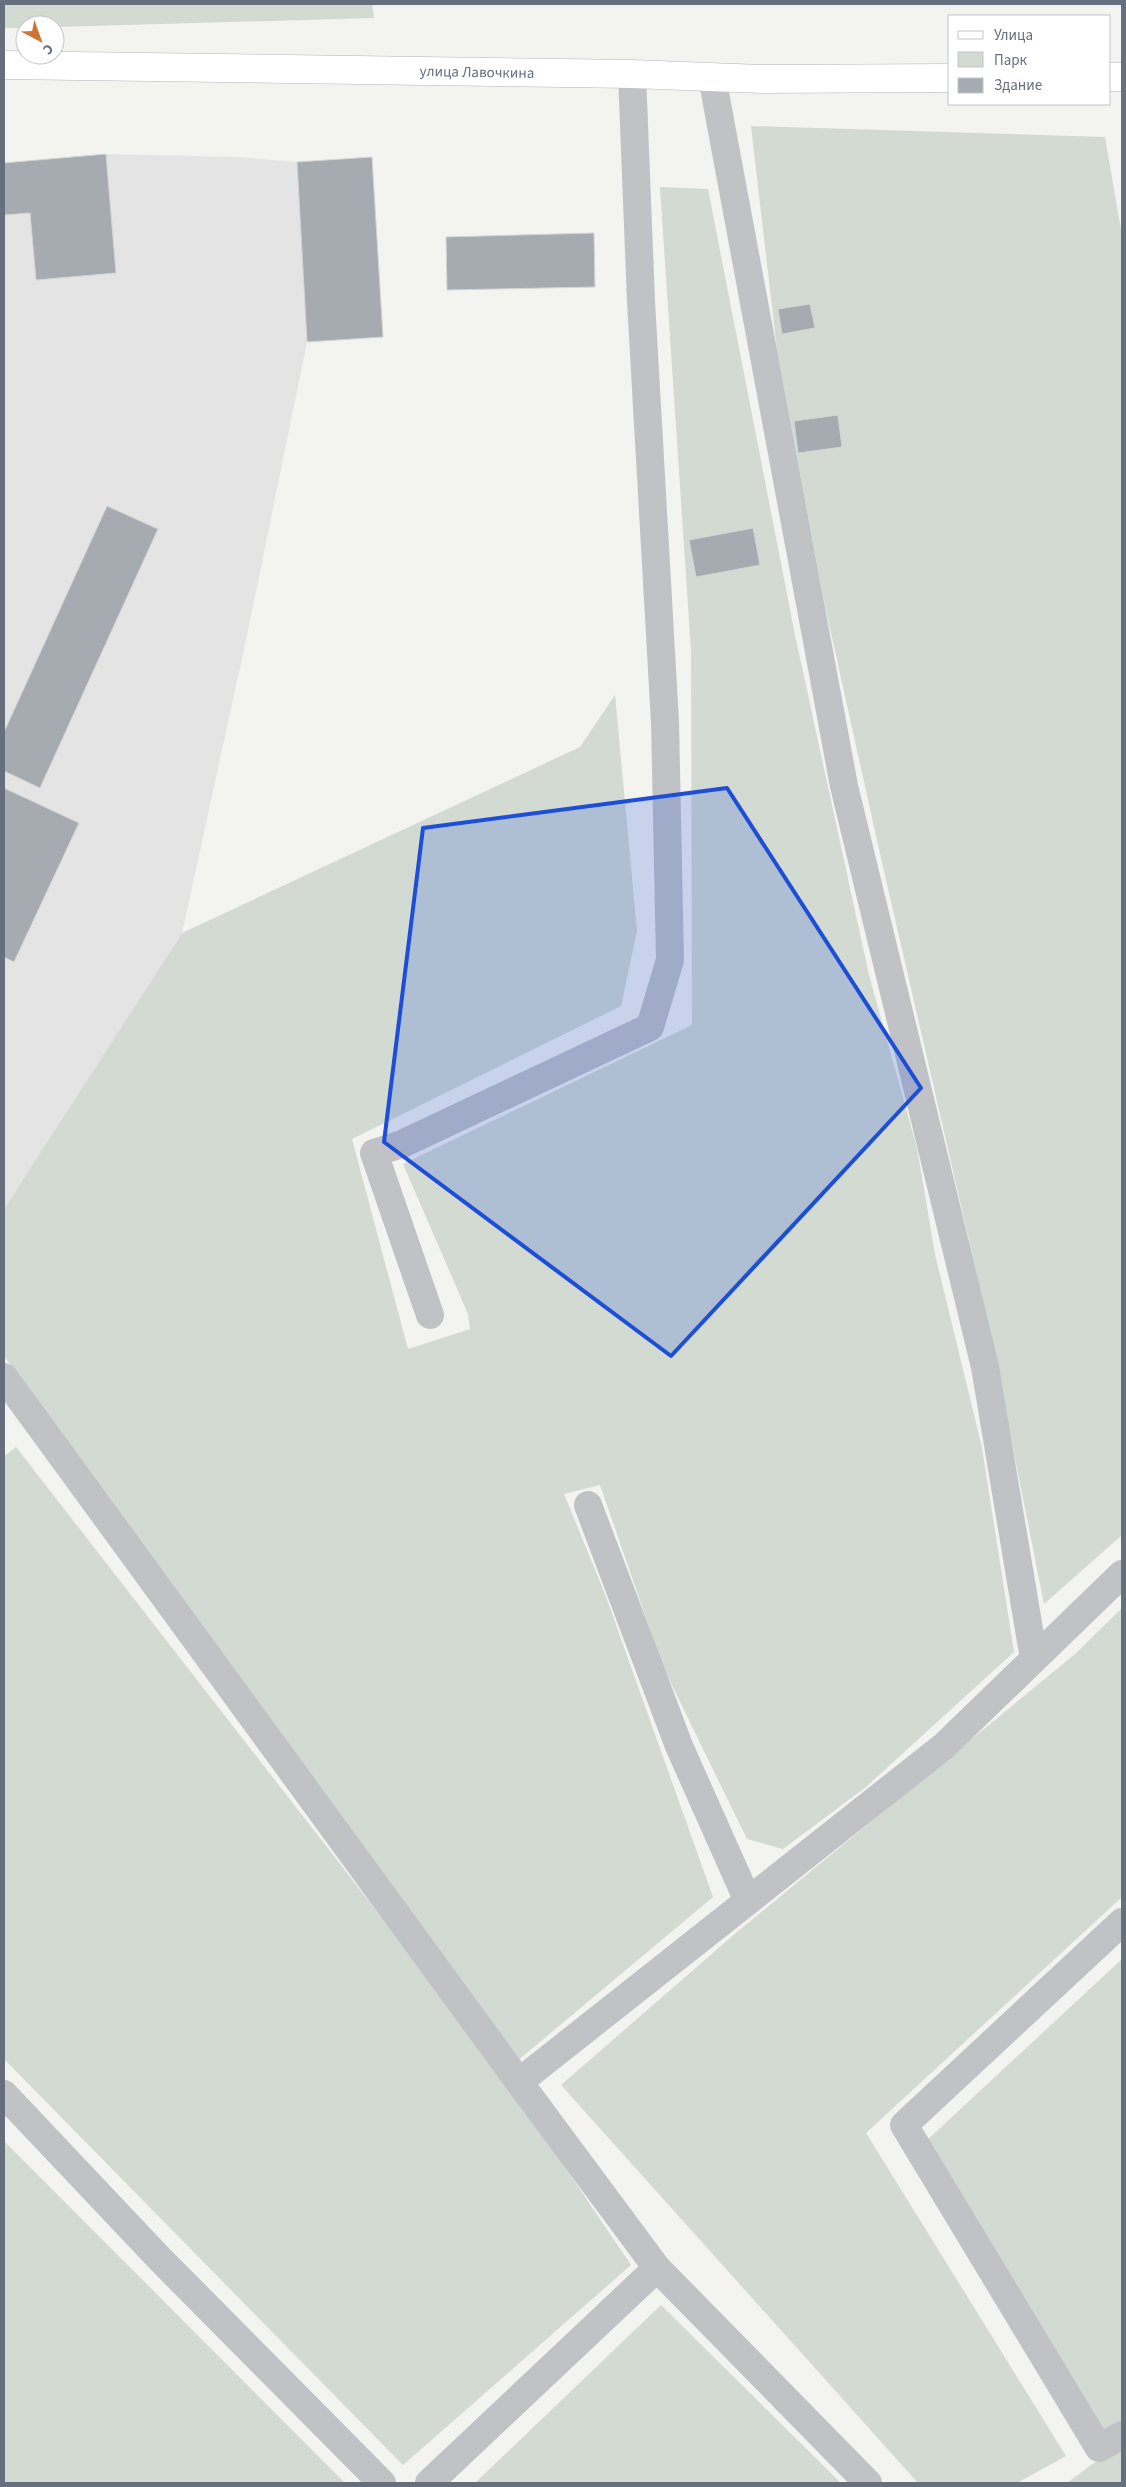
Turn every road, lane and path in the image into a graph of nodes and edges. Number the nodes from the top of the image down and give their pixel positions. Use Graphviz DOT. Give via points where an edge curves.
graph roads {
  1 [pos="4,66"];
  2 [pos="632,74"];
  3 [pos="712,77"];
  4 [pos="948,78"];
  5 [pos="430,1315"];
  6 [pos="4,1377"];
  7 [pos="588,1506"];
  8 [pos="1122,1574"];
  9 [pos="1034,1659"];
  10 [pos="748,1901"];
  11 [pos="1122,1922"];
  12 [pos="519,2082"];
  13 [pos="4,2094"];
  14 [pos="657,2268"];
  15 [pos="1122,2435"];
  16 [pos="382,2483"];
  17 [pos="429,2483"];
  18 [pos="868,2483"];
  1 -- 2 [label="main road, улица Лавочкина"];
  2 -- 3 [label="main road, улица Лавочкина"];
  2 -- 5 [label="lane" via="641,301 665,722 670,960 650,1027 402,1144 374,1153"];
  3 -- 4 [label="main road, улица Лавочкина"];
  3 -- 9 [label="lane" via="844,786 985,1367"];
  6 -- 12 [label="lane"];
  7 -- 10 [label="lane" via="679,1746"];
  8 -- 9 [label="lane"];
  9 -- 10 [label="lane" via="944,1746"];
  10 -- 12 [label="lane"];
  11 -- 15 [label="lane" via="904,2125 1099,2448"];
  12 -- 14 [label="lane"];
  13 -- 16 [label="lane" via="159,2258"];
  14 -- 17 [label="lane"];
  14 -- 18 [label="lane"];
}
